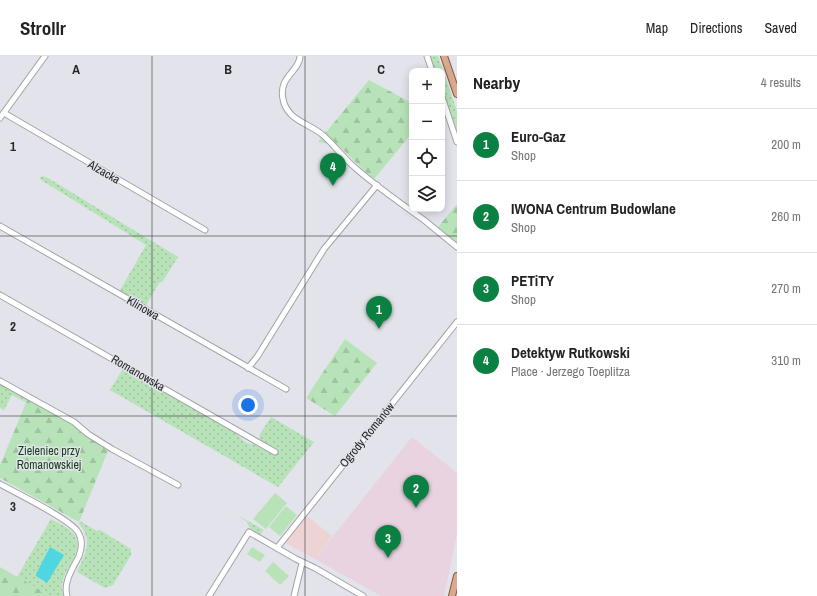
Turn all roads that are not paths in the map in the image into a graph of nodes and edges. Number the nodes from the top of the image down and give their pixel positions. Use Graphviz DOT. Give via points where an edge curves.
graph roads {
  1 [pos="45,56"];
  2 [pos="300,56"];
  3 [pos="427,56"];
  4 [pos="444,56"];
  5 [pos="431,68"];
  6 [pos="457,94"];
  7 [pos="444,104"];
  8 [pos="4,113"];
  9 [pos="0,118"];
  10 [pos="457,142"];
  11 [pos="377,185"];
  12 [pos="0,226"];
  13 [pos="205,230"];
  14 [pos="457,246"];
  15 [pos="0,295"];
  16 [pos="457,322"];
  17 [pos="248,368"];
  18 [pos="0,381"];
  19 [pos="286,389"];
  20 [pos="275,452"];
  21 [pos="0,484"];
  22 [pos="178,485"];
  23 [pos="277,548"];
  24 [pos="302,563"];
  25 [pos="457,576"];
  26 [pos="67,596"];
  27 [pos="209,596"];
  28 [pos="294,596"];
  29 [pos="363,596"];
  30 [pos="452,596"];
  1 -- 8 [label="street"];
  2 -- 11 [label="street" via="299,63 287,77 283,88 282,98 286,108 300,122 324,136 352,165"];
  3 -- 5 [label="street"];
  4 -- 6 [label="main road"];
  7 -- 10 [label="street"];
  8 -- 9 [label="street"];
  8 -- 13 [label="street, Alzacka"];
  11 -- 14 [label="street"];
  11 -- 17 [label="street" via="324,249"];
  12 -- 17 [label="street, Klinowa"];
  15 -- 20 [label="street, Romanowska"];
  16 -- 23 [label="street, Ogrody Romanów"];
  17 -- 19 [label="street, Klinowa"];
  18 -- 22 [label="street" via="74,422 112,449"];
  21 -- 26 [label="street" via="66,522 78,532 82,547 67,581"];
  23 -- 24 [label="street"];
  23 -- 27 [label="street" via="249,532"];
  24 -- 28 [label="street"];
  24 -- 29 [label="street"];
  25 -- 30 [label="main road"];
}
